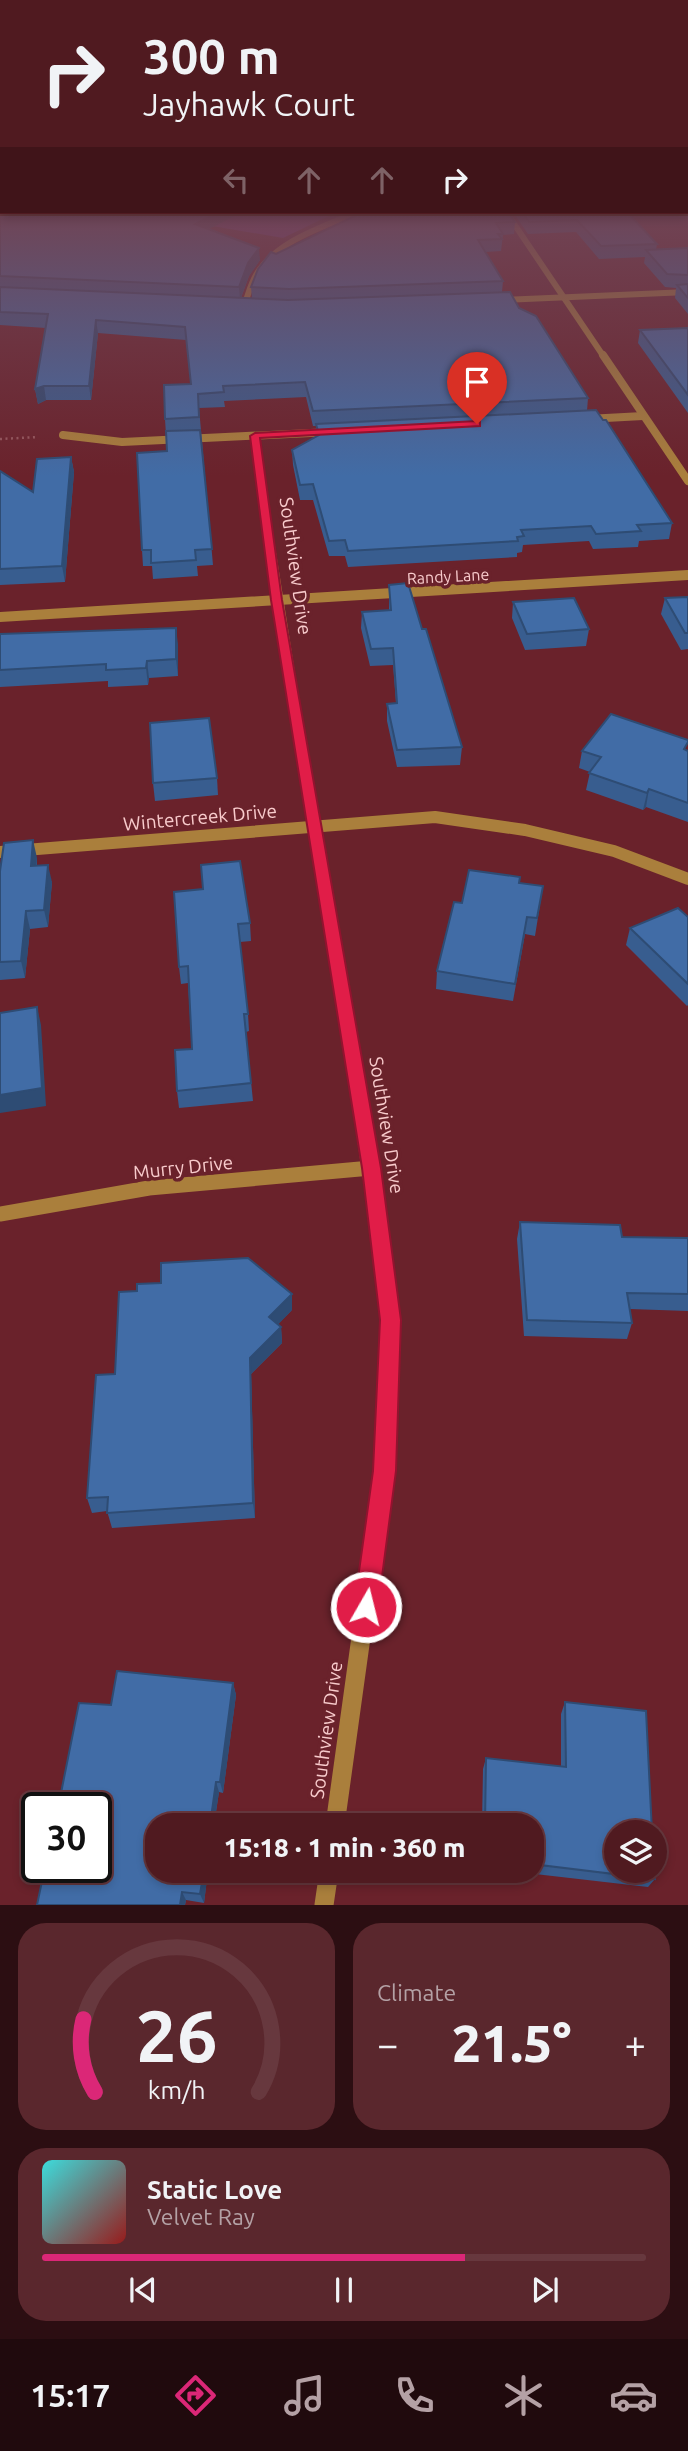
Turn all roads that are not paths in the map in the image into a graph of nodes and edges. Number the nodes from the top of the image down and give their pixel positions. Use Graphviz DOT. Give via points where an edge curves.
graph roads {
  1 [pos="247,299"];
  2 [pos="522,299"];
  3 [pos="565,299"];
  4 [pos="497,300"];
  5 [pos="230,305"];
  6 [pos="244,306"];
  7 [pos="255,306"];
  8 [pos="643,416"];
  9 [pos="573,419"];
  10 [pos="338,431"];
  11 [pos="63,435"];
  12 [pos="255,436"];
  13 [pos="688,481"];
  14 [pos="688,575"];
  15 [pos="277,600"];
  16 [pos="0,617"];
  17 [pos="315,825"];
  18 [pos="0,852"];
  19 [pos="688,878"];
  20 [pos="371,1168"];
  21 [pos="0,1214"];
  22 [pos="337,1813"];
  23 [pos="327,1883"];
  24 [pos="324,1905"];
  1 -- 6 [label="street"];
  2 -- 4 [label="street"];
  3 -- 8 [label="street"];
  5 -- 6 [label="street"];
  6 -- 7 [label="street"];
  8 -- 9 [label="street"];
  8 -- 13 [label="street"];
  10 -- 12 [label="street"];
  11 -- 12 [label="street" via="122,442"];
  12 -- 15 [label="street, Southview Drive"];
  14 -- 15 [label="street, Randy Lane"];
  15 -- 16 [label="street, Randy Lane"];
  15 -- 17 [label="street, Southview Drive"];
  17 -- 18 [label="street, Wintercreek Drive"];
  17 -- 19 [label="street, Wintercreek Drive" via="435,817 461,820 614,850"];
  17 -- 20 [label="street, Southview Drive"];
  20 -- 21 [label="street, Murry Drive" via="149,1188"];
  20 -- 22 [label="street, Southview Drive" via="391,1320 384,1471"];
  23 -- 24 [label="street"];
}
